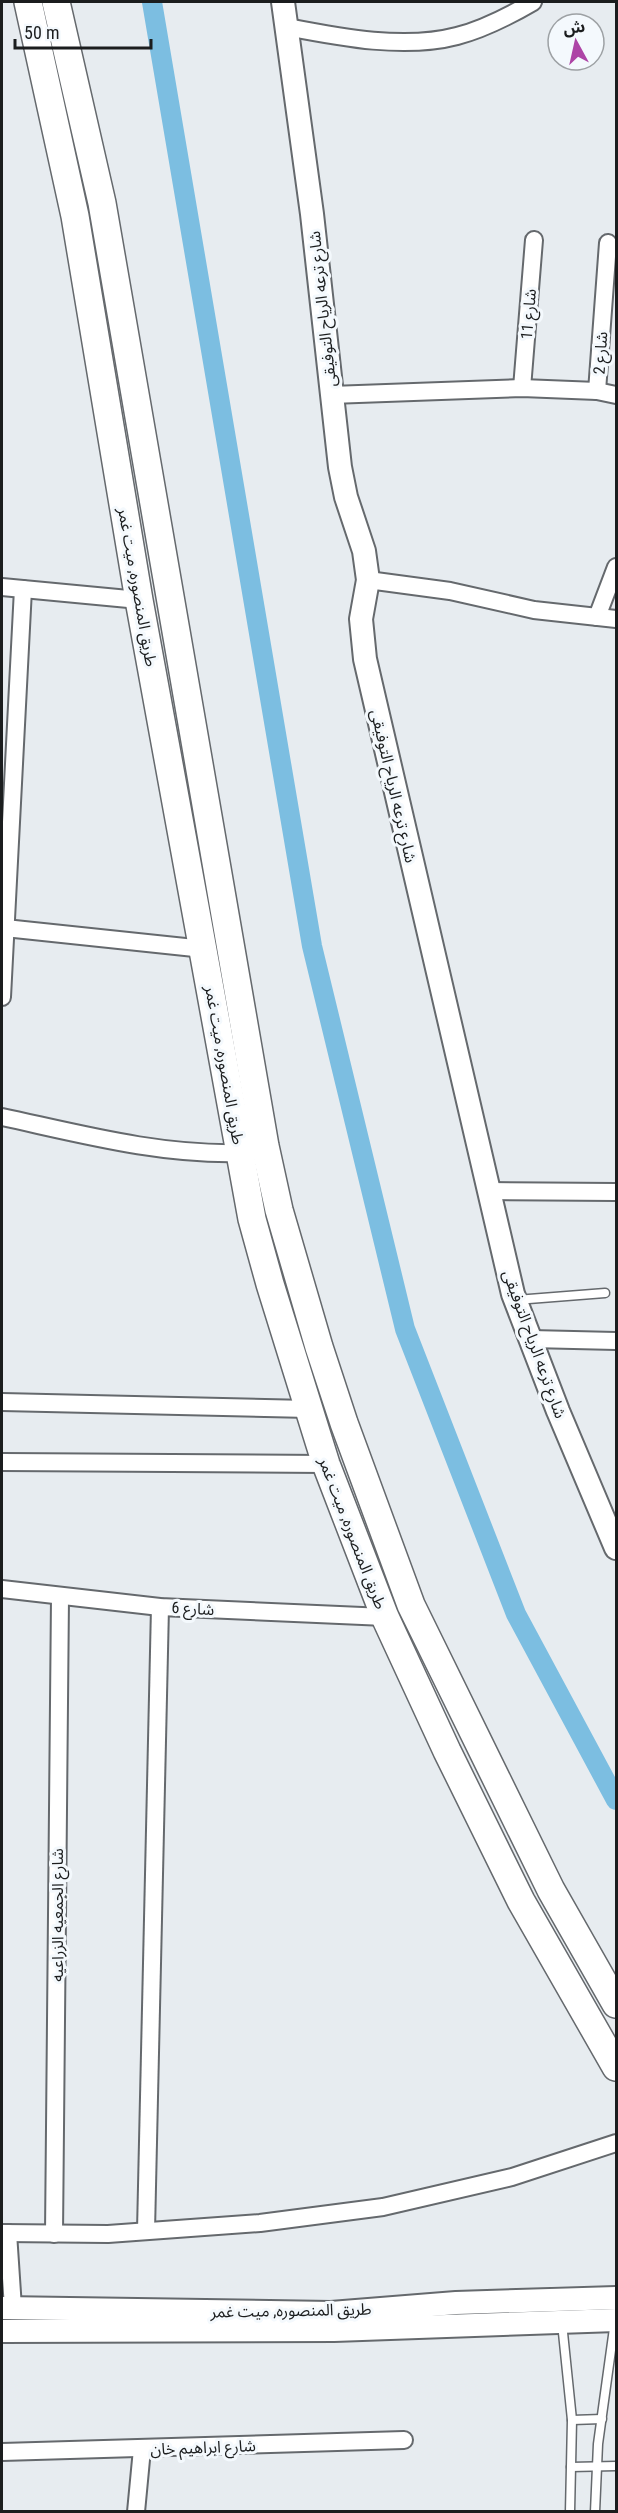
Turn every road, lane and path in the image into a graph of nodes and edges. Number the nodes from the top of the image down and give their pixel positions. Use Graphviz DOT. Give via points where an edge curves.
graph roads {
  1 [pos="28,2"];
  2 [pos="56,2"];
  3 [pos="72,2"];
  4 [pos="283,2"];
  5 [pos="533,2"];
  6 [pos="287,27"];
  7 [pos="77,99"];
  8 [pos="534,240"];
  9 [pos="608,243"];
  10 [pos="522,388"];
  11 [pos="597,391"];
  12 [pos="331,395"];
  13 [pos="616,395"];
  14 [pos="616,567"];
  15 [pos="368,580"];
  16 [pos="2,586"];
  17 [pos="23,589"];
  18 [pos="140,600"];
  19 [pos="597,617"];
  20 [pos="616,619"];
  21 [pos="5,928"];
  22 [pos="204,949"];
  23 [pos="2,997"];
  24 [pos="2,1118"];
  25 [pos="240,1153"];
  26 [pos="487,1191"];
  27 [pos="616,1192"];
  28 [pos="605,1293"];
  29 [pos="515,1300"];
  30 [pos="531,1339"];
  31 [pos="616,1341"];
  32 [pos="2,1402"];
  33 [pos="309,1409"];
  34 [pos="2,1462"];
  35 [pos="326,1464"];
  36 [pos="616,1548"];
  37 [pos="2,1589"];
  38 [pos="60,1597"];
  39 [pos="411,1605"];
  40 [pos="160,1607"];
  41 [pos="385,1617"];
  42 [pos="616,2004"];
  43 [pos="616,2067"];
  44 [pos="616,2143"];
  45 [pos="146,2231"];
  46 [pos="5,2233"];
  47 [pos="54,2234"];
  48 [pos="7,2308"];
  49 [pos="616,2313"];
  50 [pos="562,2323"];
  51 [pos="2,2331"];
  52 [pos="602,2419"];
  53 [pos="572,2421"];
  54 [pos="404,2440"];
  55 [pos="142,2449"];
  56 [pos="2,2452"];
  57 [pos="616,2466"];
  58 [pos="571,2467"];
  59 [pos="597,2467"];
  60 [pos="136,2511"];
  61 [pos="570,2511"];
  62 [pos="595,2511"];
  1 -- 18 [label="highway, طريق المنصوره, ميت غمر" via="75,216"];
  2 -- 7 [label="highway"];
  3 -- 7 [label="highway" via="78,43"];
  4 -- 6 [label="main road, شارع ترعه الرياح التوفيقى"];
  5 -- 6 [label="street" via="490,25 456,37 357,40"];
  6 -- 12 [label="main road, شارع ترعه الرياح التوفيقى"];
  7 -- 39 [label="highway, طريق المنصوره, ميت غمر" via="102,203 270,1168 319,1347"];
  8 -- 10 [label="street, شارع 11"];
  9 -- 11 [label="street, شارع 2"];
  10 -- 11 [label="street"];
  10 -- 12 [label="street"];
  11 -- 13 [label="street"];
  12 -- 15 [label="main road, شارع ترعه الرياح التوفيقى" via="346,497 364,551"];
  14 -- 19 [label="street"];
  15 -- 19 [label="street" via="450,591 534,610"];
  15 -- 26 [label="main road, شارع ترعه الرياح التوفيقى" via="361,619 365,659"];
  16 -- 17 [label="street"];
  17 -- 18 [label="street"];
  17 -- 21 [label="street"];
  18 -- 22 [label="highway, طريق المنصوره, ميت غمر"];
  19 -- 20 [label="street"];
  21 -- 22 [label="street"];
  21 -- 23 [label="street"];
  22 -- 25 [label="highway, طريق المنصوره, ميت غمر"];
  24 -- 25 [label="street" via="146,1148 200,1154"];
  25 -- 33 [label="highway, طريق المنصوره, ميت غمر" via="252,1219"];
  26 -- 27 [label="street"];
  26 -- 29 [label="main road, شارع ترعه الرياح التوفيقى"];
  28 -- 29 [label="lane"];
  29 -- 30 [label="main road, شارع ترعه الرياح التوفيقى"];
  30 -- 31 [label="street"];
  30 -- 36 [label="main road, شارع ترعه الرياح التوفيقى"];
  32 -- 33 [label="street"];
  33 -- 35 [label="highway, طريق المنصوره, ميت غمر"];
  34 -- 35 [label="street"];
  35 -- 41 [label="highway, طريق المنصوره, ميت غمر"];
  37 -- 38 [label="street, شارع 6"];
  38 -- 40 [label="street, شارع 6"];
  38 -- 47 [label="street, شارع الجمعيه الزراعيه"];
  39 -- 41 [label="highway"];
  39 -- 42 [label="highway, طريق المنصوره, ميت غمر" via="551,1890"];
  40 -- 41 [label="street, شارع 6"];
  40 -- 45 [label="street"];
  41 -- 43 [label="highway, طريق المنصوره, ميت غمر" via="521,1901"];
  44 -- 45 [label="street" via="512,2177 383,2208 260,2223"];
  45 -- 47 [label="street"];
  46 -- 47 [label="street"];
  46 -- 48 [label="street"];
  48 -- 49 [label="main road, طريق المنصوره, ميت غمر" via="331,2313 456,2304"];
  49 -- 50 [label="main road, طريق المنصوره, ميت غمر"];
  49 -- 52 [label="lane"];
  50 -- 51 [label="main road, طريق المنصوره, ميت غمر" via="334,2330"];
  50 -- 53 [label="lane"];
  52 -- 53 [label="lane"];
  52 -- 59 [label="lane"];
  53 -- 58 [label="lane"];
  54 -- 55 [label="street, شارع ابراهيم خان"];
  55 -- 56 [label="street, شارع ابراهيم خان"];
  55 -- 60 [label="street"];
  57 -- 59 [label="lane"];
  58 -- 59 [label="lane"];
  58 -- 61 [label="lane"];
  59 -- 62 [label="lane"];
}
